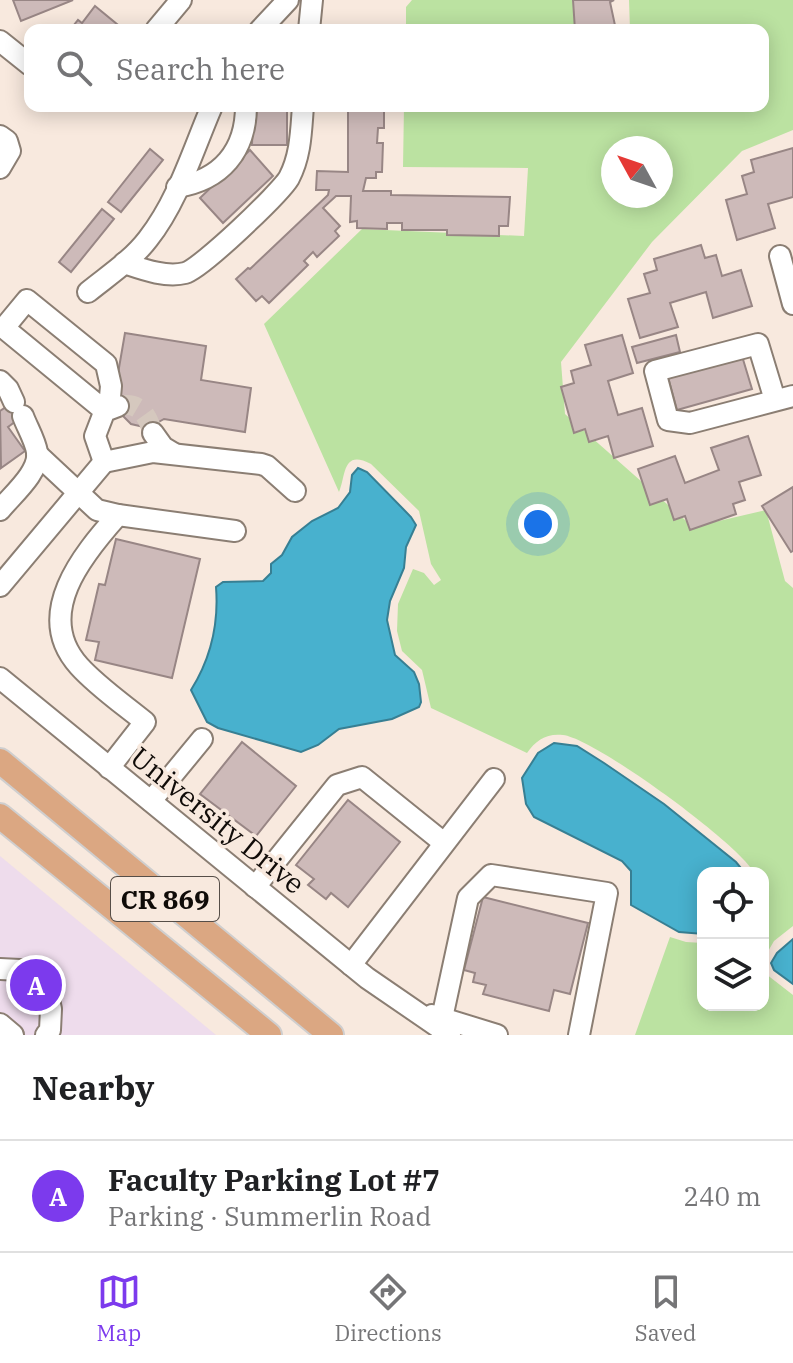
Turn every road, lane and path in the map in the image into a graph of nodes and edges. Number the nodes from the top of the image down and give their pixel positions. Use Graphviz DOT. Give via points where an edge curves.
graph roads {
  1 [pos="181,0"];
  2 [pos="288,0"];
  3 [pos="312,0"];
  4 [pos="161,24"];
  5 [pos="266,24"];
  6 [pos="310,24"];
  7 [pos="0,41"];
  8 [pos="24,60"];
  9 [pos="209,112"];
  10 [pos="246,112"];
  11 [pos="303,112"];
  12 [pos="0,136"];
  13 [pos="0,168"];
  14 [pos="177,187"];
  15 [pos="780,256"];
  16 [pos="124,263"];
  17 [pos="88,292"];
  18 [pos="793,304"];
  19 [pos="0,381"];
  20 [pos="784,398"];
  21 [pos="112,408"];
  22 [pos="153,433"];
  23 [pos="173,453"];
  24 [pos="37,454"];
  25 [pos="104,462"];
  26 [pos="295,491"];
  27 [pos="78,493"];
  28 [pos="0,510"];
  29 [pos="118,515"];
  30 [pos="235,531"];
  31 [pos="0,586"];
  32 [pos="0,678"];
  33 [pos="202,739"];
  34 [pos="0,761"];
  35 [pos="109,768"];
  36 [pos="494,779"];
  37 [pos="151,801"];
  38 [pos="0,816"];
  39 [pos="444,843"];
  40 [pos="255,887"];
  41 [pos="351,965"];
  42 [pos="0,969"];
  43 [pos="0,1024"];
  44 [pos="446,1027"];
  45 [pos="50,1033"];
  46 [pos="13,1035"];
  47 [pos="269,1035"];
  48 [pos="331,1035"];
  49 [pos="497,1035"];
  50 [pos="579,1035"];
  1 -- 4 [label="street"];
  2 -- 5 [label="street"];
  3 -- 6 [label="street"];
  7 -- 8 [label="street"];
  9 -- 14 [label="street"];
  10 -- 14 [label="street" via="246,128 231,158 201,183"];
  11 -- 16 [label="street" via="300,152 288,180 217,250 185,273 154,272"];
  12 -- 13 [label="street" via="10,151"];
  14 -- 16 [label="street" via="149,239"];
  15 -- 18 [label="street"];
  16 -- 17 [label="street"];
  19 -- 24 [label="street"];
  20 -- 20 [label="street" via="758,344 655,371 668,420 690,423"];
  21 -- 21 [label="street" via="106,364 27,300 4,328"];
  21 -- 25 [label="street" via="95,436"];
  22 -- 23 [label="street"];
  23 -- 25 [label="street"];
  23 -- 26 [label="street" via="261,464"];
  24 -- 27 [label="street"];
  24 -- 28 [label="street" via="31,472"];
  25 -- 27 [label="street"];
  27 -- 29 [label="street" via="97,510"];
  27 -- 31 [label="street"];
  29 -- 30 [label="street"];
  29 -- 35 [label="street" via="67,585 59,627 77,664 145,722"];
  32 -- 35 [label="street, University Drive"];
  33 -- 37 [label="street"];
  34 -- 48 [label="main road, CR 869"];
  35 -- 37 [label="street, University Drive"];
  36 -- 39 [label="street"];
  37 -- 40 [label="street, University Drive"];
  38 -- 47 [label="main road, CR 869"];
  39 -- 40 [label="street" via="362,777 337,785"];
  39 -- 41 [label="street"];
  40 -- 41 [label="street, University Drive"];
  41 -- 44 [label="street, University Drive" via="401,1004"];
  42 -- 45 [label="street" via="20,970 48,995"];
  43 -- 46 [label="street"];
  44 -- 49 [label="street, University Drive"];
  44 -- 50 [label="street" via="468,898 491,875 607,893"];
}
